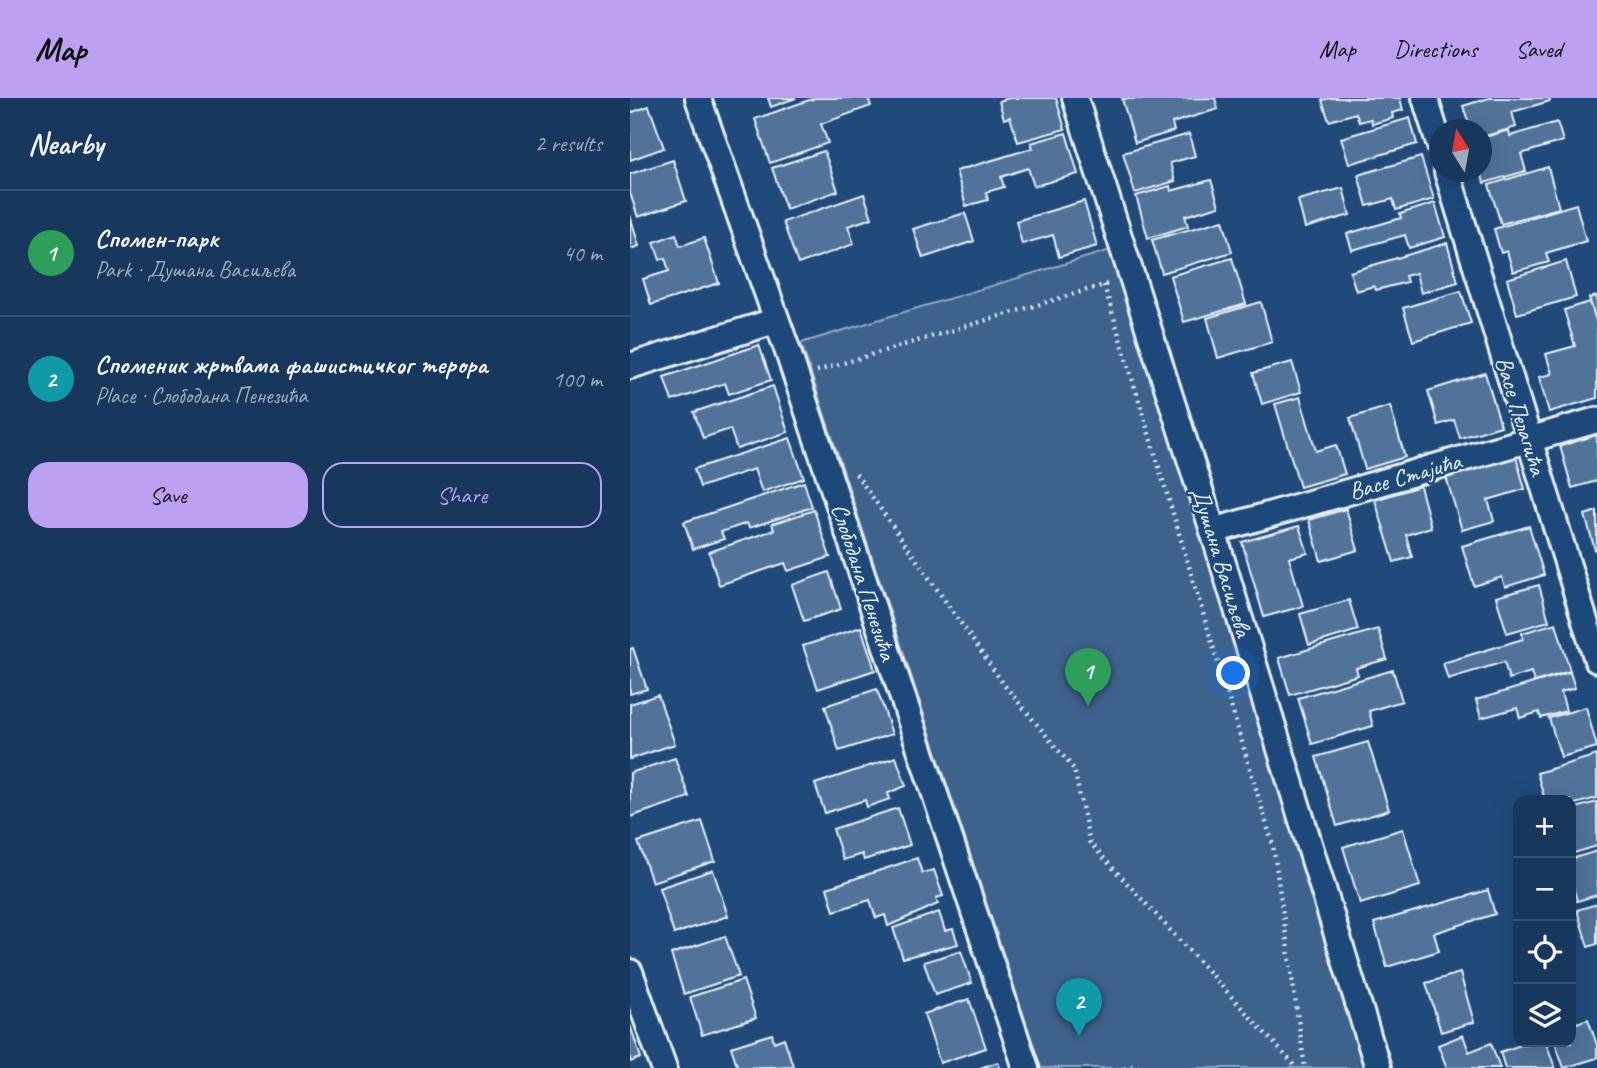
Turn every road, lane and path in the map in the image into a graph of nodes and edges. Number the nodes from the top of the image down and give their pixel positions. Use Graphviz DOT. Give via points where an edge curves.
graph roads {
  1 [pos="698,98"];
  2 [pos="1075,98"];
  3 [pos="1425,98"];
  4 [pos="1432,119"];
  5 [pos="1450,182"];
  6 [pos="1130,276"];
  7 [pos="1104,285"];
  8 [pos="775,321"];
  9 [pos="630,366"];
  10 [pos="796,378"];
  11 [pos="1597,420"];
  12 [pos="1528,440"];
  13 [pos="850,469"];
  14 [pos="1213,531"];
  15 [pos="1597,660"];
  16 [pos="630,972"];
  17 [pos="664,1068"];
  18 [pos="1026,1068"];
  19 [pos="1124,1068"];
  20 [pos="1140,1068"];
  21 [pos="1297,1068"];
  22 [pos="1305,1068"];
  23 [pos="1378,1068"];
  1 -- 8 [label="street, Слободана Пенезића"];
  2 -- 6 [label="street, Душана Васиљева"];
  3 -- 4 [label="street"];
  5 -- 12 [label="street, Васе Пелагића"];
  6 -- 7 [label="path"];
  6 -- 14 [label="street, Душана Васиљева"];
  7 -- 10 [label="path"];
  7 -- 22 [label="path" via="1273,845"];
  8 -- 9 [label="street"];
  8 -- 10 [label="street, Слободана Пенезића"];
  10 -- 18 [label="street, Слободана Пенезића"];
  11 -- 12 [label="street, Васе Стајића"];
  12 -- 14 [label="street, Васе Стајића"];
  12 -- 15 [label="street, Васе Пелагића"];
  13 -- 21 [label="path" via="1005,686 1074,769 1090,843"];
  14 -- 23 [label="street, Душана Васиљева"];
  16 -- 17 [label="street"];
  19 -- 20 [label="path"];
}
